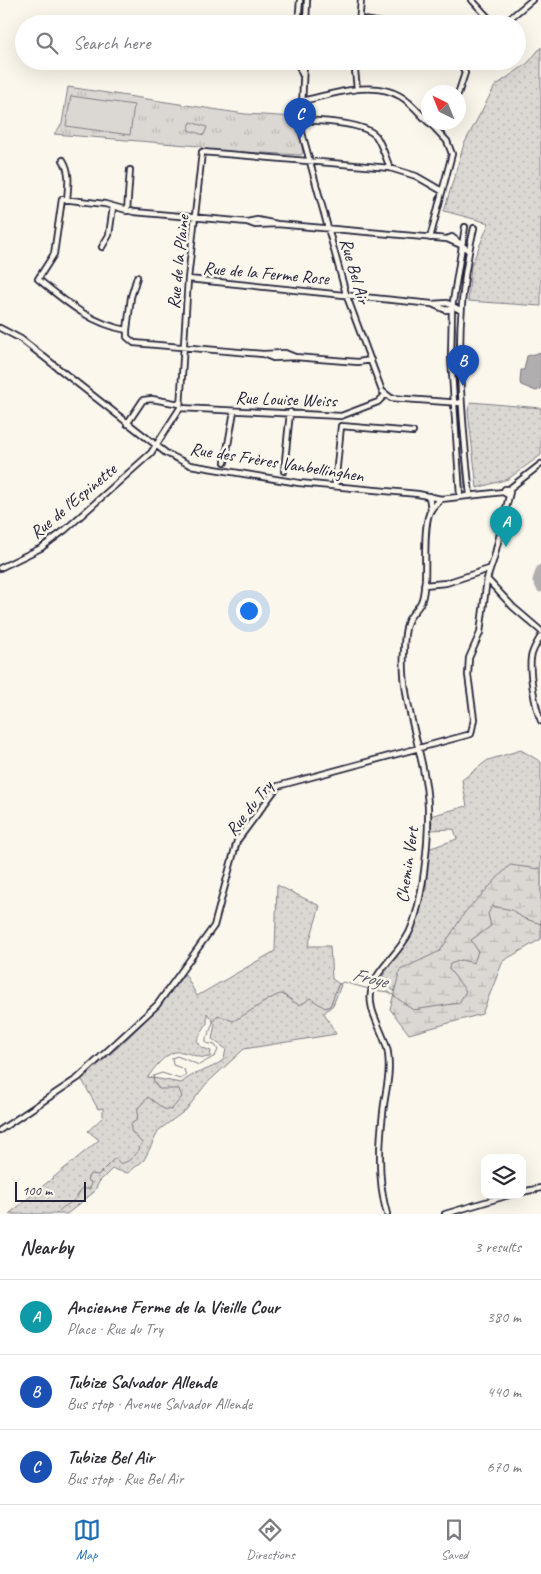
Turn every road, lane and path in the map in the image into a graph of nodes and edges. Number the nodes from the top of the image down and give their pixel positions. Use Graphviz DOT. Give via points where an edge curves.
graph roads {
  1 [pos="300,0"];
  2 [pos="307,0"];
  3 [pos="360,0"];
  4 [pos="472,0"];
  5 [pos="532,0"];
  6 [pos="299,15"];
  7 [pos="306,15"];
  8 [pos="359,15"];
  9 [pos="486,15"];
  10 [pos="514,15"];
  11 [pos="300,70"];
  12 [pos="303,70"];
  13 [pos="355,70"];
  14 [pos="463,70"];
  15 [pos="302,75"];
  16 [pos="461,85"];
  17 [pos="357,89"];
  18 [pos="302,101"];
  19 [pos="421,115"];
  20 [pos="301,120"];
  21 [pos="437,130"];
  22 [pos="63,160"];
  23 [pos="310,161"];
  24 [pos="390,168"];
  25 [pos="130,170"];
  26 [pos="442,191"];
  27 [pos="64,200"];
  28 [pos="113,207"];
  29 [pos="127,211"];
  30 [pos="196,217"];
  31 [pos="466,227"];
  32 [pos="328,228"];
  33 [pos="474,228"];
  34 [pos="430,238"];
  35 [pos="462,245"];
  36 [pos="102,247"];
  37 [pos="469,250"];
  38 [pos="137,278"];
  39 [pos="188,279"];
  40 [pos="346,294"];
  41 [pos="452,308"];
  42 [pos="460,310"];
  43 [pos="0,328"];
  44 [pos="127,330"];
  45 [pos="184,347"];
  46 [pos="371,360"];
  47 [pos="385,395"];
  48 [pos="453,403"];
  49 [pos="461,403"];
  50 [pos="180,406"];
  51 [pos="234,411"];
  52 [pos="290,412"];
  53 [pos="127,424"];
  54 [pos="413,432"];
  55 [pos="156,446"];
  56 [pos="225,462"];
  57 [pos="541,464"];
  58 [pos="284,470"];
  59 [pos="335,486"];
  60 [pos="506,494"];
  61 [pos="470,495"];
  62 [pos="429,496"];
  63 [pos="460,496"];
  64 [pos="441,499"];
  65 [pos="431,510"];
  66 [pos="0,568"];
  67 [pos="489,569"];
  68 [pos="486,579"];
  69 [pos="424,585"];
  70 [pos="541,631"];
  71 [pos="541,636"];
  72 [pos="541,720"];
  73 [pos="418,748"];
  74 [pos="0,1130"];
  75 [pos="541,1188"];
  76 [pos="526,1191"];
  77 [pos="496,1199"];
  78 [pos="386,1214"];
  79 [pos="445,1214"];
  1 -- 6 [label="street"];
  2 -- 7 [label="street"];
  3 -- 8 [label="street"];
  4 -- 9 [label="street"];
  5 -- 10 [label="street"];
  11 -- 15 [label="street, Rue Bel Air"];
  12 -- 15 [label="street, Rue Bel Air"];
  13 -- 17 [label="street"];
  14 -- 16 [label="street"];
  15 -- 18 [label="street, Rue Bel Air"];
  17 -- 18 [label="street"];
  17 -- 19 [label="street" via="397,94"];
  18 -- 20 [label="street, Rue Bel Air"];
  20 -- 23 [label="street, Rue Bel Air"];
  20 -- 24 [label="street" via="365,129 375,135"];
  21 -- 26 [label="street" via="447,141 452,154"];
  22 -- 27 [label="street" via="69,176"];
  23 -- 24 [label="street"];
  23 -- 30 [label="street, Rue de la Plaine" via="202,152"];
  23 -- 32 [label="street, Rue Bel Air"];
  24 -- 26 [label="street" via="416,176"];
  25 -- 29 [label="street"];
  26 -- 34 [label="street"];
  27 -- 28 [label="street"];
  27 -- 44 [label="street" via="54,254 38,279 90,319"];
  28 -- 29 [label="street"];
  28 -- 36 [label="street" via="109,235"];
  29 -- 30 [label="street"];
  30 -- 32 [label="street"];
  30 -- 39 [label="street, Rue de la Plaine"];
  31 -- 35 [label="street"];
  32 -- 34 [label="street"];
  32 -- 40 [label="street, Rue Bel Air"];
  33 -- 37 [label="street"];
  34 -- 35 [label="street" via="447,239"];
  35 -- 37 [label="street"];
  35 -- 41 [label="street"];
  37 -- 42 [label="street"];
  38 -- 44 [label="street"];
  39 -- 40 [label="street, Rue de la Ferme Rose"];
  39 -- 45 [label="street, Rue de la Plaine"];
  40 -- 41 [label="street, Rue de la Ferme Rose" via="447,303"];
  40 -- 46 [label="street, Rue Bel Air"];
  41 -- 42 [label="street, Rue de la Ferme Rose"];
  41 -- 48 [label="street"];
  42 -- 49 [label="street"];
  43 -- 53 [label="street, Rue des Frères Vanbellinghen" via="21,339"];
  44 -- 45 [label="street" via="134,343"];
  45 -- 46 [label="street" via="285,353 295,357 358,362"];
  45 -- 50 [label="street, Rue de la Plaine"];
  46 -- 47 [label="street, Rue Bel Air"];
  47 -- 48 [label="street"];
  47 -- 52 [label="street, Rue Louise Weiss" via="378,402 341,416"];
  48 -- 49 [label="street"];
  48 -- 63 [label="street"];
  49 -- 61 [label="street"];
  50 -- 51 [label="street, Rue Louise Weiss"];
  50 -- 53 [label="street, Rue Louise Weiss" via="143,400"];
  50 -- 55 [label="street, Rue de l'Espinette"];
  51 -- 52 [label="street, Rue Louise Weiss"];
  51 -- 56 [label="street"];
  52 -- 58 [label="street"];
  53 -- 55 [label="street, Rue des Frères Vanbellinghen"];
  54 -- 59 [label="street" via="341,426"];
  55 -- 59 [label="street, Rue des Frères Vanbellinghen" via="190,465"];
  55 -- 66 [label="street, Rue de l'Espinette" via="52,540"];
  57 -- 60 [label="street, Rue des Frères Vanbellinghen" via="509,489 504,489"];
  59 -- 62 [label="street, Rue des Frères Vanbellinghen"];
  60 -- 61 [label="street, Rue des Frères Vanbellinghen"];
  60 -- 67 [label="street, Rue du Try"];
  61 -- 63 [label="street, Rue des Frères Vanbellinghen"];
  62 -- 64 [label="street, Rue des Frères Vanbellinghen"];
  62 -- 65 [label="street, Chemin Vert"];
  63 -- 64 [label="street, Rue des Frères Vanbellinghen"];
  64 -- 65 [label="street"];
  65 -- 69 [label="street, Chemin Vert" via="426,522"];
  67 -- 68 [label="street, Rue du Try"];
  67 -- 69 [label="street"];
  68 -- 70 [label="street"];
  68 -- 73 [label="street, Rue du Try" via="480,633 468,658 474,719 471,734"];
  69 -- 73 [label="street, Chemin Vert" via="421,602 408,621 404,652 407,694"];
  71 -- 72 [label="street" via="531,658 537,711"];
  73 -- 74 [label="street, Rue du Try" via="278,786 237,841 214,926 157,1005 78,1078"];
  73 -- 78 [label="street, Chemin Vert" via="428,809 422,886 410,932 393,958 376,975 370,994 388,1053 382,1160"];
  75 -- 76 [label="street"];
  77 -- 79 [label="street"];
}
